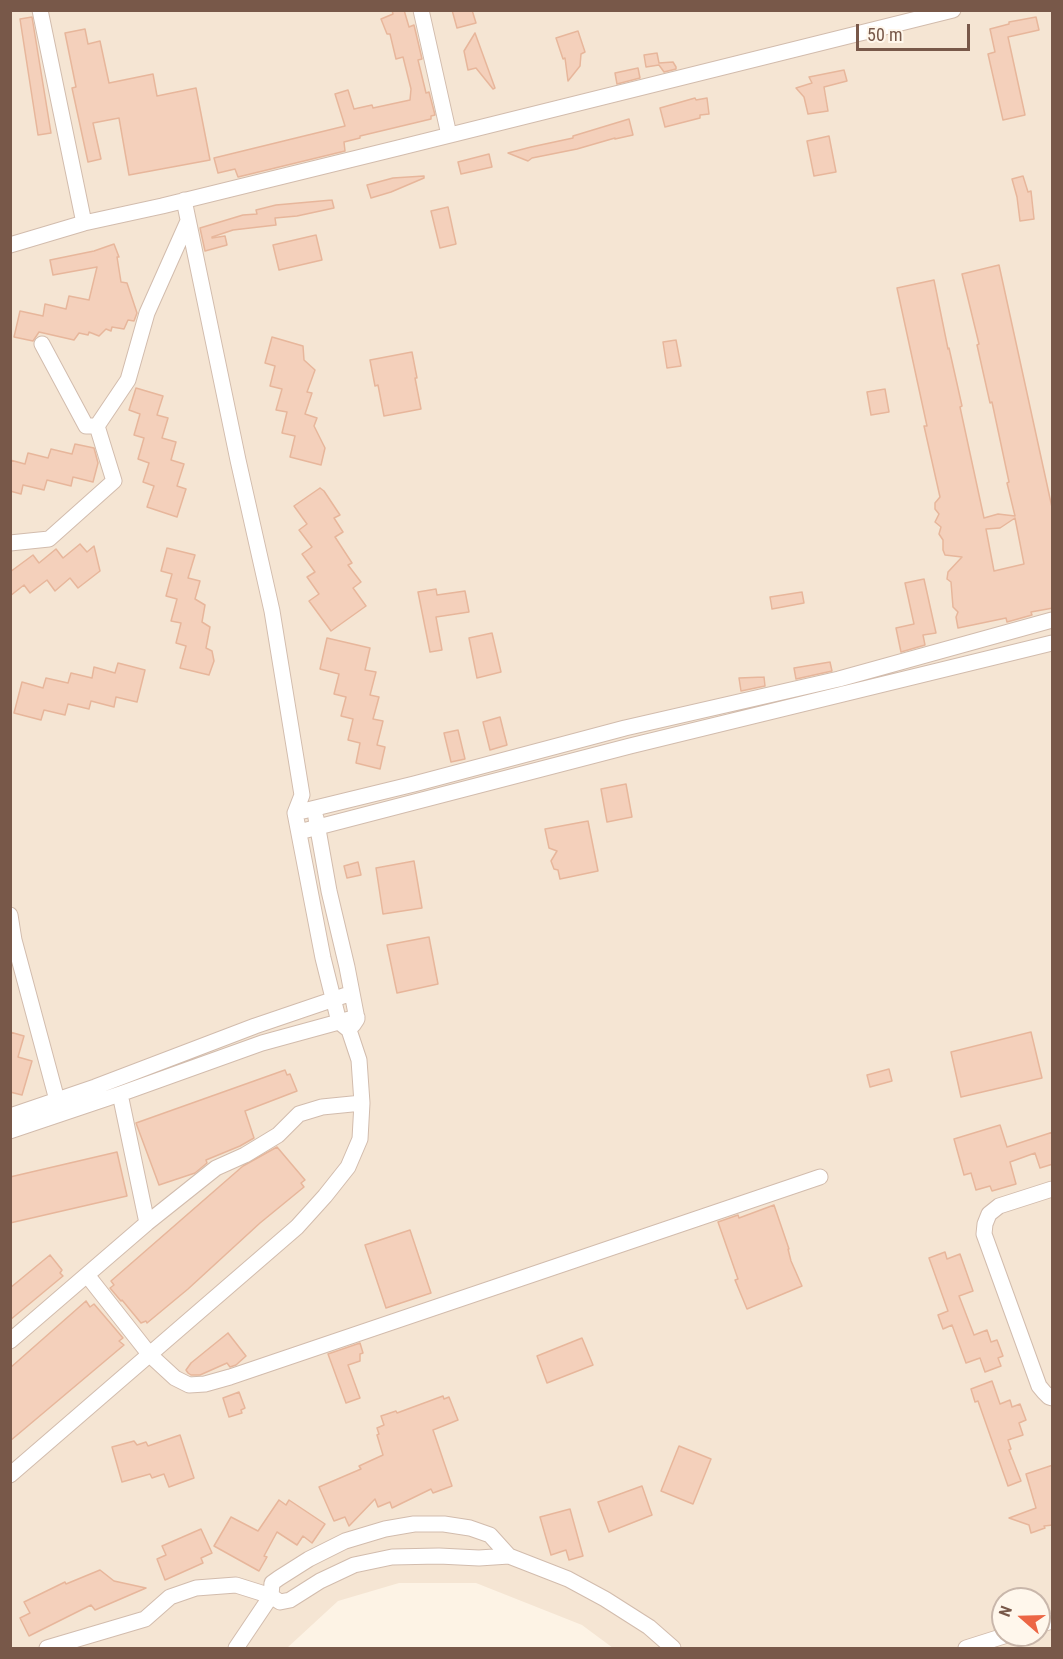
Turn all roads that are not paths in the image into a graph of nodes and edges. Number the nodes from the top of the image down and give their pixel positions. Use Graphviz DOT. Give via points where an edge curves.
graph roads {
  1 [pos="40,10"];
  2 [pos="421,10"];
  3 [pos="953,10"];
  4 [pos="449,135"];
  5 [pos="184,200"];
  6 [pos="188,221"];
  7 [pos="84,223"];
  8 [pos="12,240"];
  9 [pos="42,344"];
  10 [pos="97,426"];
  11 [pos="10,543"];
  12 [pos="1053,620"];
  13 [pos="1053,643"];
  14 [pos="302,795"];
  15 [pos="314,807"];
  16 [pos="295,813"];
  17 [pos="318,826"];
  18 [pos="299,832"];
  19 [pos="10,915"];
  20 [pos="352,993"];
  21 [pos="332,999"];
  22 [pos="348,1023"];
  23 [pos="120,1094"];
  24 [pos="57,1100"];
  25 [pos="362,1103"];
  26 [pos="10,1116"];
  27 [pos="10,1131"];
  28 [pos="820,1177"];
  29 [pos="1053,1189"];
  30 [pos="147,1223"];
  31 [pos="87,1275"];
  32 [pos="10,1341"];
  33 [pos="150,1355"];
  34 [pos="1053,1398"];
  35 [pos="10,1475"];
  36 [pos="509,1556"];
  37 [pos="271,1596"];
  38 [pos="991,1640"];
  39 [pos="47,1648"];
  40 [pos="236,1648"];
  41 [pos="673,1648"];
  42 [pos="966,1648"];
  1 -- 7 [label="street"];
  2 -- 4 [label="street"];
  3 -- 4 [label="street"];
  4 -- 5 [label="street"];
  5 -- 6 [label="street"];
  5 -- 7 [label="street"];
  6 -- 10 [label="street" via="147,313 128,380"];
  6 -- 14 [label="street" via="272,611"];
  7 -- 8 [label="street"];
  9 -- 10 [label="street" via="86,426"];
  10 -- 11 [label="street" via="114,481 49,539"];
  12 -- 15 [label="street" via="839,679 625,728"];
  13 -- 17 [label="street"];
  14 -- 15 [label="street"];
  14 -- 16 [label="street"];
  15 -- 16 [label="street"];
  15 -- 17 [label="street"];
  16 -- 18 [label="street"];
  17 -- 18 [label="street"];
  17 -- 20 [label="street"];
  18 -- 21 [label="street"];
  19 -- 24 [label="street"];
  20 -- 21 [label="street"];
  20 -- 22 [label="street"];
  21 -- 22 [label="street"];
  21 -- 24 [label="street"];
  22 -- 23 [label="street" via="262,1043"];
  22 -- 25 [label="street" via="359,1060"];
  23 -- 27 [label="street"];
  23 -- 30 [label="street"];
  24 -- 26 [label="street"];
  25 -- 30 [label="street" via="299,1114 278,1135 216,1168"];
  25 -- 33 [label="street" via="360,1139 348,1167 325,1196 297,1227"];
  28 -- 33 [label="street" via="205,1384 189,1385 175,1378"];
  29 -- 34 [label="street" via="999,1206 988,1215 984,1234 1039,1386"];
  30 -- 31 [label="street"];
  31 -- 32 [label="street"];
  31 -- 33 [label="street"];
  33 -- 35 [label="street"];
  36 -- 37 [label="street" via="392,1557 354,1565 290,1600 280,1602"];
  36 -- 37 [label="street" via="490,1535 470,1528 414,1524 345,1541 309,1559 273,1583"];
  36 -- 41 [label="street" via="596,1594"];
  37 -- 39 [label="street" via="236,1585 196,1588 170,1597 145,1619"];
  37 -- 40 [label="street"];
  38 -- 42 [label="street"];
}
